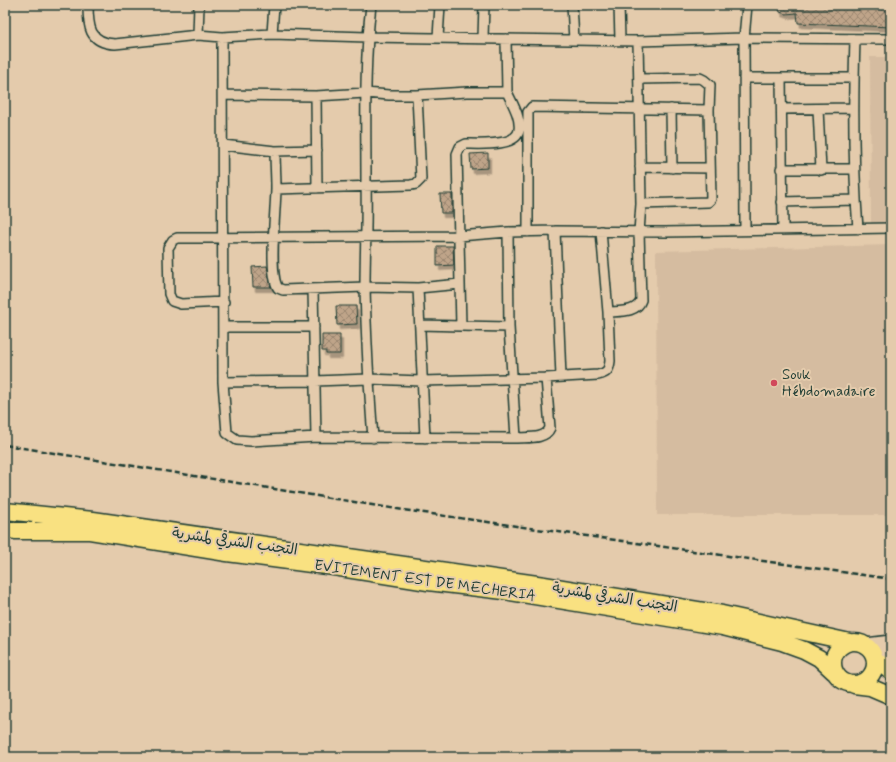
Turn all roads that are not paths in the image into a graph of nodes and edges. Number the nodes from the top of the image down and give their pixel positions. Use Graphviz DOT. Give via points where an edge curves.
graph roads {
  1 [pos="88,5"];
  2 [pos="199,5"];
  3 [pos="274,5"];
  4 [pos="371,5"];
  5 [pos="440,5"];
  6 [pos="484,5"];
  7 [pos="572,5"];
  8 [pos="619,5"];
  9 [pos="747,5"];
  10 [pos="198,34"];
  11 [pos="272,34"];
  12 [pos="222,37"];
  13 [pos="367,37"];
  14 [pos="438,38"];
  15 [pos="483,38"];
  16 [pos="744,38"];
  17 [pos="506,39"];
  18 [pos="855,39"];
  19 [pos="891,39"];
  20 [pos="574,40"];
  21 [pos="620,40"];
  22 [pos="638,41"];
  23 [pos="744,78"];
  24 [pos="781,78"];
  25 [pos="854,78"];
  26 [pos="639,80"];
  27 [pos="507,92"];
  28 [pos="365,94"];
  29 [pos="223,95"];
  30 [pos="417,95"];
  31 [pos="316,96"];
  32 [pos="639,108"];
  33 [pos="853,108"];
  34 [pos="671,109"];
  35 [pos="782,109"];
  36 [pos="818,109"];
  37 [pos="709,110"];
  38 [pos="223,145"];
  39 [pos="317,150"];
  40 [pos="275,151"];
  41 [pos="640,167"];
  42 [pos="672,168"];
  43 [pos="710,168"];
  44 [pos="781,169"];
  45 [pos="854,169"];
  46 [pos="821,170"];
  47 [pos="366,185"];
  48 [pos="317,188"];
  49 [pos="276,189"];
  50 [pos="855,200"];
  51 [pos="782,202"];
  52 [pos="641,204"];
  53 [pos="891,228"];
  54 [pos="858,229"];
  55 [pos="745,230"];
  56 [pos="783,230"];
  57 [pos="601,231"];
  58 [pos="508,232"];
  59 [pos="528,232"];
  60 [pos="555,232"];
  61 [pos="639,232"];
  62 [pos="365,236"];
  63 [pos="459,236"];
  64 [pos="223,238"];
  65 [pos="273,238"];
  66 [pos="460,284"];
  67 [pos="365,287"];
  68 [pos="418,288"];
  69 [pos="313,289"];
  70 [pos="224,302"];
  71 [pos="608,312"];
  72 [pos="420,325"];
  73 [pos="461,326"];
  74 [pos="224,327"];
  75 [pos="314,327"];
  76 [pos="509,327"];
  77 [pos="561,376"];
  78 [pos="546,378"];
  79 [pos="369,379"];
  80 [pos="512,379"];
  81 [pos="315,381"];
  82 [pos="422,381"];
  83 [pos="223,382"];
  84 [pos="316,437"];
  85 [pos="373,438"];
  86 [pos="425,438"];
  87 [pos="516,438"];
  88 [pos="5,511"];
  89 [pos="5,529"];
  90 [pos="850,642"];
  91 [pos="891,642"];
  92 [pos="872,653"];
  93 [pos="891,656"];
  94 [pos="834,672"];
  95 [pos="891,672"];
  96 [pos="852,685"];
  97 [pos="891,696"];
  1 -- 10 [label="street" via="88,24 101,42 115,44"];
  2 -- 10 [label="street"];
  3 -- 11 [label="street"];
  4 -- 13 [label="street"];
  5 -- 14 [label="street"];
  6 -- 15 [label="street"];
  7 -- 20 [label="street"];
  8 -- 21 [label="street"];
  9 -- 16 [label="street"];
  10 -- 12 [label="street"];
  11 -- 12 [label="street"];
  11 -- 13 [label="street"];
  12 -- 29 [label="street"];
  13 -- 14 [label="street"];
  13 -- 28 [label="street"];
  14 -- 15 [label="street"];
  15 -- 17 [label="street"];
  16 -- 18 [label="street"];
  16 -- 22 [label="street"];
  16 -- 23 [label="street"];
  17 -- 20 [label="street"];
  17 -- 27 [label="street"];
  18 -- 19 [label="street"];
  18 -- 25 [label="street"];
  20 -- 21 [label="street"];
  21 -- 22 [label="street"];
  22 -- 26 [label="street"];
  23 -- 24 [label="street"];
  23 -- 55 [label="street"];
  24 -- 25 [label="street"];
  24 -- 35 [label="street"];
  25 -- 33 [label="street"];
  26 -- 32 [label="street"];
  26 -- 37 [label="street" via="700,78 710,85"];
  27 -- 30 [label="street"];
  27 -- 63 [label="street" via="519,125 516,138 504,143 466,144 458,150"];
  28 -- 30 [label="street"];
  28 -- 31 [label="street"];
  28 -- 47 [label="street"];
  29 -- 31 [label="street"];
  29 -- 38 [label="street"];
  30 -- 47 [label="street" via="421,179 411,185"];
  31 -- 39 [label="street"];
  32 -- 34 [label="street"];
  32 -- 41 [label="street"];
  32 -- 59 [label="street" via="536,106 528,112"];
  33 -- 36 [label="street"];
  33 -- 45 [label="street"];
  34 -- 37 [label="street"];
  34 -- 42 [label="street"];
  35 -- 36 [label="street"];
  35 -- 44 [label="street"];
  36 -- 46 [label="street"];
  37 -- 43 [label="street"];
  38 -- 40 [label="street"];
  38 -- 64 [label="street"];
  39 -- 40 [label="street"];
  39 -- 48 [label="street"];
  40 -- 49 [label="street"];
  41 -- 42 [label="street"];
  41 -- 52 [label="street"];
  42 -- 43 [label="street"];
  43 -- 52 [label="street" via="710,201"];
  44 -- 46 [label="street"];
  44 -- 51 [label="street"];
  45 -- 46 [label="street"];
  45 -- 50 [label="street"];
  47 -- 48 [label="street"];
  47 -- 62 [label="street"];
  48 -- 49 [label="street"];
  49 -- 65 [label="street"];
  50 -- 51 [label="street"];
  50 -- 54 [label="street"];
  51 -- 56 [label="street"];
  52 -- 61 [label="street"];
  53 -- 54 [label="street"];
  54 -- 56 [label="street"];
  55 -- 56 [label="street"];
  55 -- 61 [label="street"];
  57 -- 60 [label="street"];
  57 -- 61 [label="street"];
  57 -- 71 [label="street"];
  58 -- 59 [label="street"];
  58 -- 63 [label="street"];
  58 -- 76 [label="street"];
  59 -- 60 [label="street"];
  60 -- 77 [label="street"];
  61 -- 71 [label="street" via="640,303 631,309"];
  62 -- 63 [label="street"];
  62 -- 65 [label="street"];
  62 -- 67 [label="street"];
  63 -- 66 [label="street"];
  64 -- 65 [label="street"];
  64 -- 70 [label="street"];
  64 -- 70 [label="street" via="177,238 168,248 169,294 172,301 181,304"];
  65 -- 69 [label="street" via="274,275 278,288"];
  66 -- 68 [label="street"];
  66 -- 73 [label="street"];
  67 -- 68 [label="street"];
  67 -- 69 [label="street"];
  67 -- 79 [label="street"];
  68 -- 72 [label="street"];
  69 -- 75 [label="street"];
  70 -- 74 [label="street"];
  71 -- 77 [label="street" via="610,362 607,372 598,375"];
  72 -- 73 [label="street"];
  72 -- 82 [label="street"];
  73 -- 76 [label="street"];
  74 -- 75 [label="street"];
  74 -- 83 [label="street"];
  75 -- 81 [label="street"];
  76 -- 80 [label="street"];
  77 -- 78 [label="street"];
  78 -- 80 [label="street"];
  78 -- 87 [label="street" via="550,422 548,432 545,435"];
  79 -- 81 [label="street"];
  79 -- 82 [label="street"];
  79 -- 85 [label="street"];
  80 -- 82 [label="street"];
  80 -- 87 [label="street"];
  81 -- 83 [label="street"];
  81 -- 84 [label="street"];
  82 -- 86 [label="street"];
  83 -- 84 [label="street" via="226,428 232,438 251,441"];
  84 -- 85 [label="street"];
  85 -- 86 [label="street"];
  86 -- 87 [label="street"];
  88 -- 90 [label="highway, التجنب الشرقي لمشرية" via="93,520 544,585 722,614"];
  89 -- 94 [label="highway, EVITEMENT EST DE MECHERIA" via="90,531 723,627 804,650 819,658"];
  90 -- 92 [label="highway" via="859,642"];
  90 -- 94 [label="highway" via="837,650 833,664"];
  91 -- 92 [label="street"];
  92 -- 93 [label="street"];
  92 -- 95 [label="highway"];
  92 -- 96 [label="highway" via="875,667 872,674 860,684"];
  94 -- 96 [label="highway" via="845,683"];
  96 -- 97 [label="highway" via="870,687"];
}
